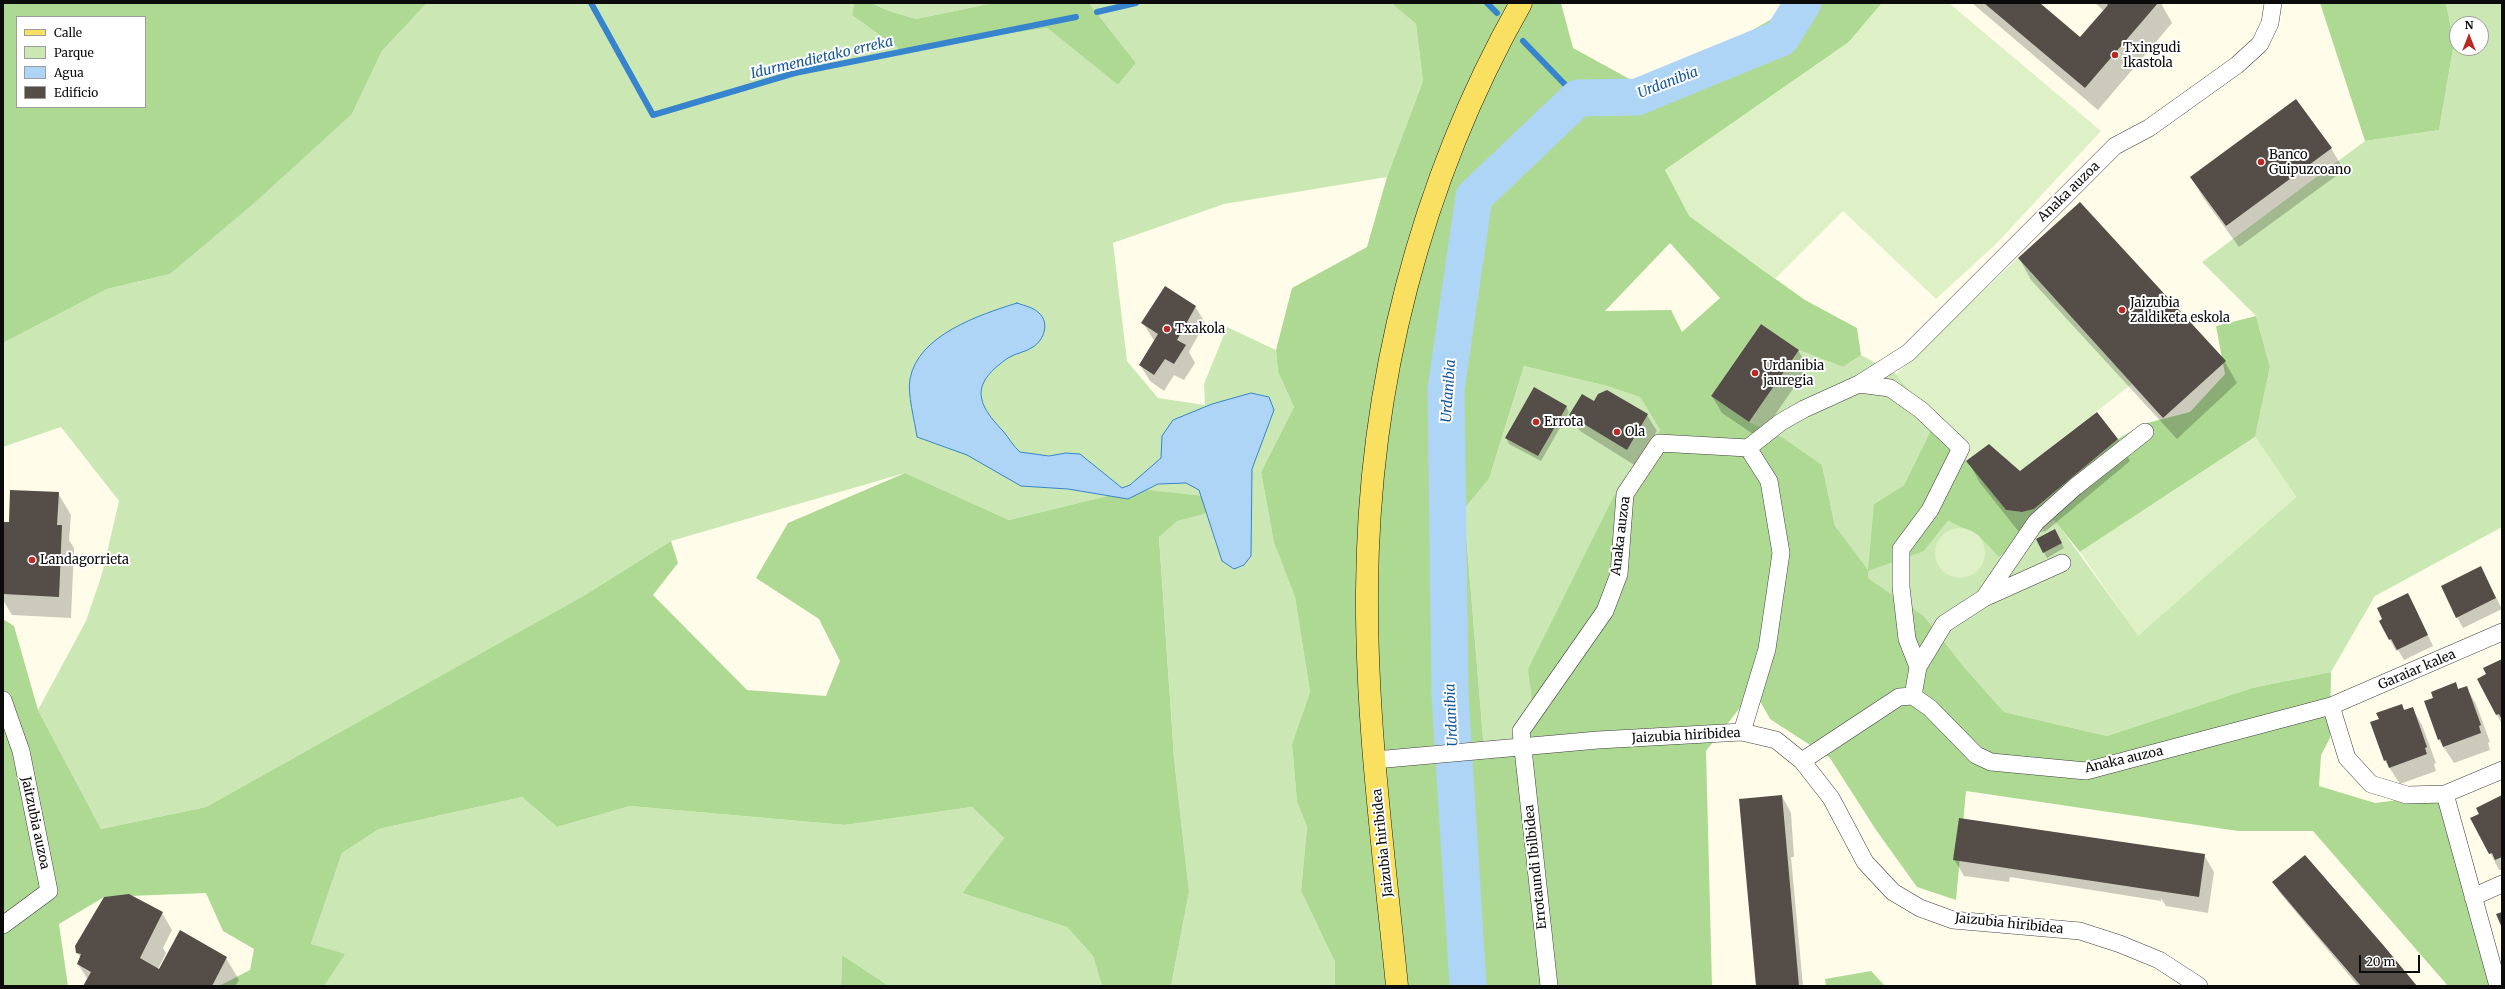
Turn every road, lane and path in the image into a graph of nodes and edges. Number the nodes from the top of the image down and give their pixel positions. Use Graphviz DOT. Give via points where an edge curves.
graph roads {
  1 [pos="1521,3"];
  2 [pos="2273,3"];
  3 [pos="1858,384"];
  4 [pos="2145,432"];
  5 [pos="1748,448"];
  6 [pos="2062,563"];
  7 [pos="1984,598"];
  8 [pos="2502,632"];
  9 [pos="1918,667"];
  10 [pos="1913,696"];
  11 [pos="3,700"];
  12 [pos="2331,706"];
  13 [pos="1742,732"];
  14 [pos="1523,748"];
  15 [pos="1374,760"];
  16 [pos="1802,761"];
  17 [pos="2502,770"];
  18 [pos="2445,794"];
  19 [pos="2502,884"];
  20 [pos="2473,897"];
  21 [pos="3,925"];
  22 [pos="1397,986"];
  23 [pos="1549,986"];
  24 [pos="2199,986"];
  25 [pos="2498,986"];
  1 -- 15 [label="main road" via="1473,98 1433,200 1412,267 1385,387 1374,462 1368,563 1369,668"];
  2 -- 3 [label="street, Anaka auzoa" via="2270,23 2260,44 2237,65 2149,128 2115,146 1908,353"];
  3 -- 5 [label="street, Anaka auzoa" via="1781,422"];
  3 -- 9 [label="street" via="1890,388 1921,410 1961,448 1930,510 1901,549 1901,587 1907,639"];
  4 -- 7 [label="street" via="2075,487 2036,522"];
  5 -- 13 [label="street" via="1769,482 1781,553 1767,650"];
  5 -- 14 [label="street, Anaka auzoa" via="1659,443 1625,494 1618,574 1605,611 1521,731"];
  6 -- 7 [label="street"];
  7 -- 9 [label="street" via="1944,624"];
  8 -- 12 [label="street, Garaiar kalea"];
  9 -- 10 [label="street"];
  10 -- 12 [label="street, Anaka auzoa" via="1930,708 1976,755 1991,762 2086,771"];
  10 -- 16 [label="street" via="1899,697"];
  11 -- 21 [label="street, Jaitzubia auzoa" via="21,751 49,891"];
  12 -- 18 [label="street" via="2347,758 2370,784 2407,795"];
  13 -- 14 [label="street, Jaizubia hiribidea" via="1598,740"];
  13 -- 16 [label="street, Jaizubia hiribidea" via="1776,740"];
  14 -- 15 [label="street, Jaizubia hiribidea"];
  14 -- 23 [label="street, Errotaundi Ibilbidea"];
  15 -- 22 [label="main road, Jaizubia hiribidea"];
  16 -- 24 [label="street, Jaizubia hiribidea" via="1831,798 1866,862 1894,892 1920,908 1953,920 2080,932 2120,944 2158,960"];
  17 -- 18 [label="street"];
  18 -- 20 [label="street"];
  19 -- 20 [label="street"];
  20 -- 25 [label="street"];
}
